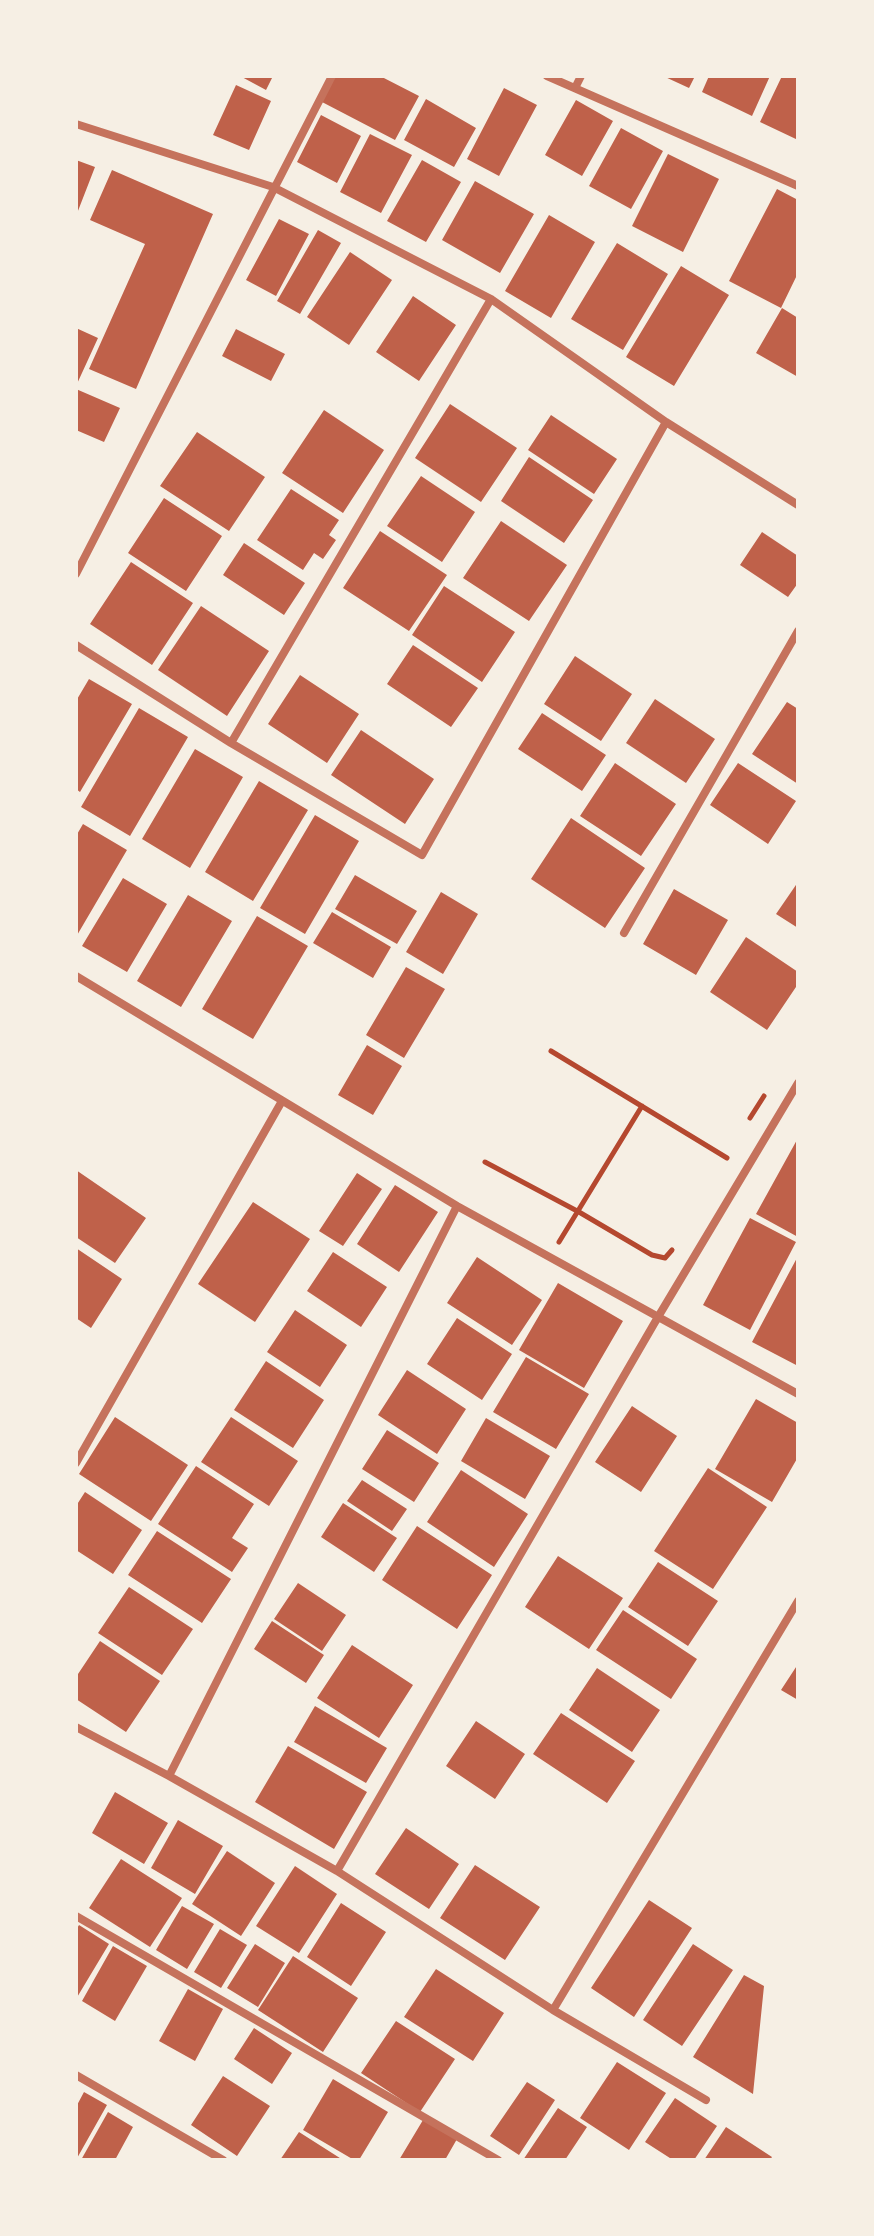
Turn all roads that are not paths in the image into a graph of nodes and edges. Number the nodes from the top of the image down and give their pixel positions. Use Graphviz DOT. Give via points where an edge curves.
graph roads {
  1 [pos="332,76"];
  2 [pos="547,76"];
  3 [pos="581,76"];
  4 [pos="575,88"];
  5 [pos="76,124"];
  6 [pos="798,186"];
  7 [pos="273,187"];
  8 [pos="491,299"];
  9 [pos="666,422"];
  10 [pos="798,505"];
  11 [pos="76,574"];
  12 [pos="798,631"];
  13 [pos="76,645"];
  14 [pos="231,743"];
  15 [pos="624,933"];
  16 [pos="76,976"];
  17 [pos="798,1083"];
  18 [pos="788,1099"];
  19 [pos="282,1101"];
  20 [pos="798,1105"];
  21 [pos="457,1206"];
  22 [pos="658,1317"];
  23 [pos="798,1394"];
  24 [pos="76,1463"];
  25 [pos="798,1601"];
  26 [pos="76,1727"];
  27 [pos="169,1776"];
  28 [pos="337,1871"];
  29 [pos="76,1916"];
  30 [pos="553,2010"];
  31 [pos="76,2075"];
  32 [pos="706,2100"];
  33 [pos="223,2160"];
  34 [pos="498,2160"];
  1 -- 7 [label="street"];
  2 -- 4 [label="street"];
  3 -- 4 [label="street"];
  4 -- 6 [label="street"];
  5 -- 7 [label="street"];
  7 -- 8 [label="street"];
  7 -- 11 [label="street"];
  8 -- 9 [label="street"];
  8 -- 14 [label="street"];
  9 -- 10 [label="street"];
  9 -- 14 [label="street" via="422,855"];
  12 -- 15 [label="street"];
  13 -- 14 [label="street"];
  16 -- 19 [label="street"];
  17 -- 18 [label="street"];
  18 -- 20 [label="street"];
  18 -- 22 [label="street"];
  19 -- 21 [label="street"];
  19 -- 24 [label="street"];
  21 -- 22 [label="street"];
  21 -- 27 [label="street"];
  22 -- 23 [label="street"];
  22 -- 28 [label="street"];
  25 -- 30 [label="street"];
  26 -- 27 [label="street"];
  27 -- 28 [label="street"];
  28 -- 30 [label="street"];
  29 -- 34 [label="street"];
  30 -- 32 [label="street"];
  31 -- 33 [label="street"];
}
